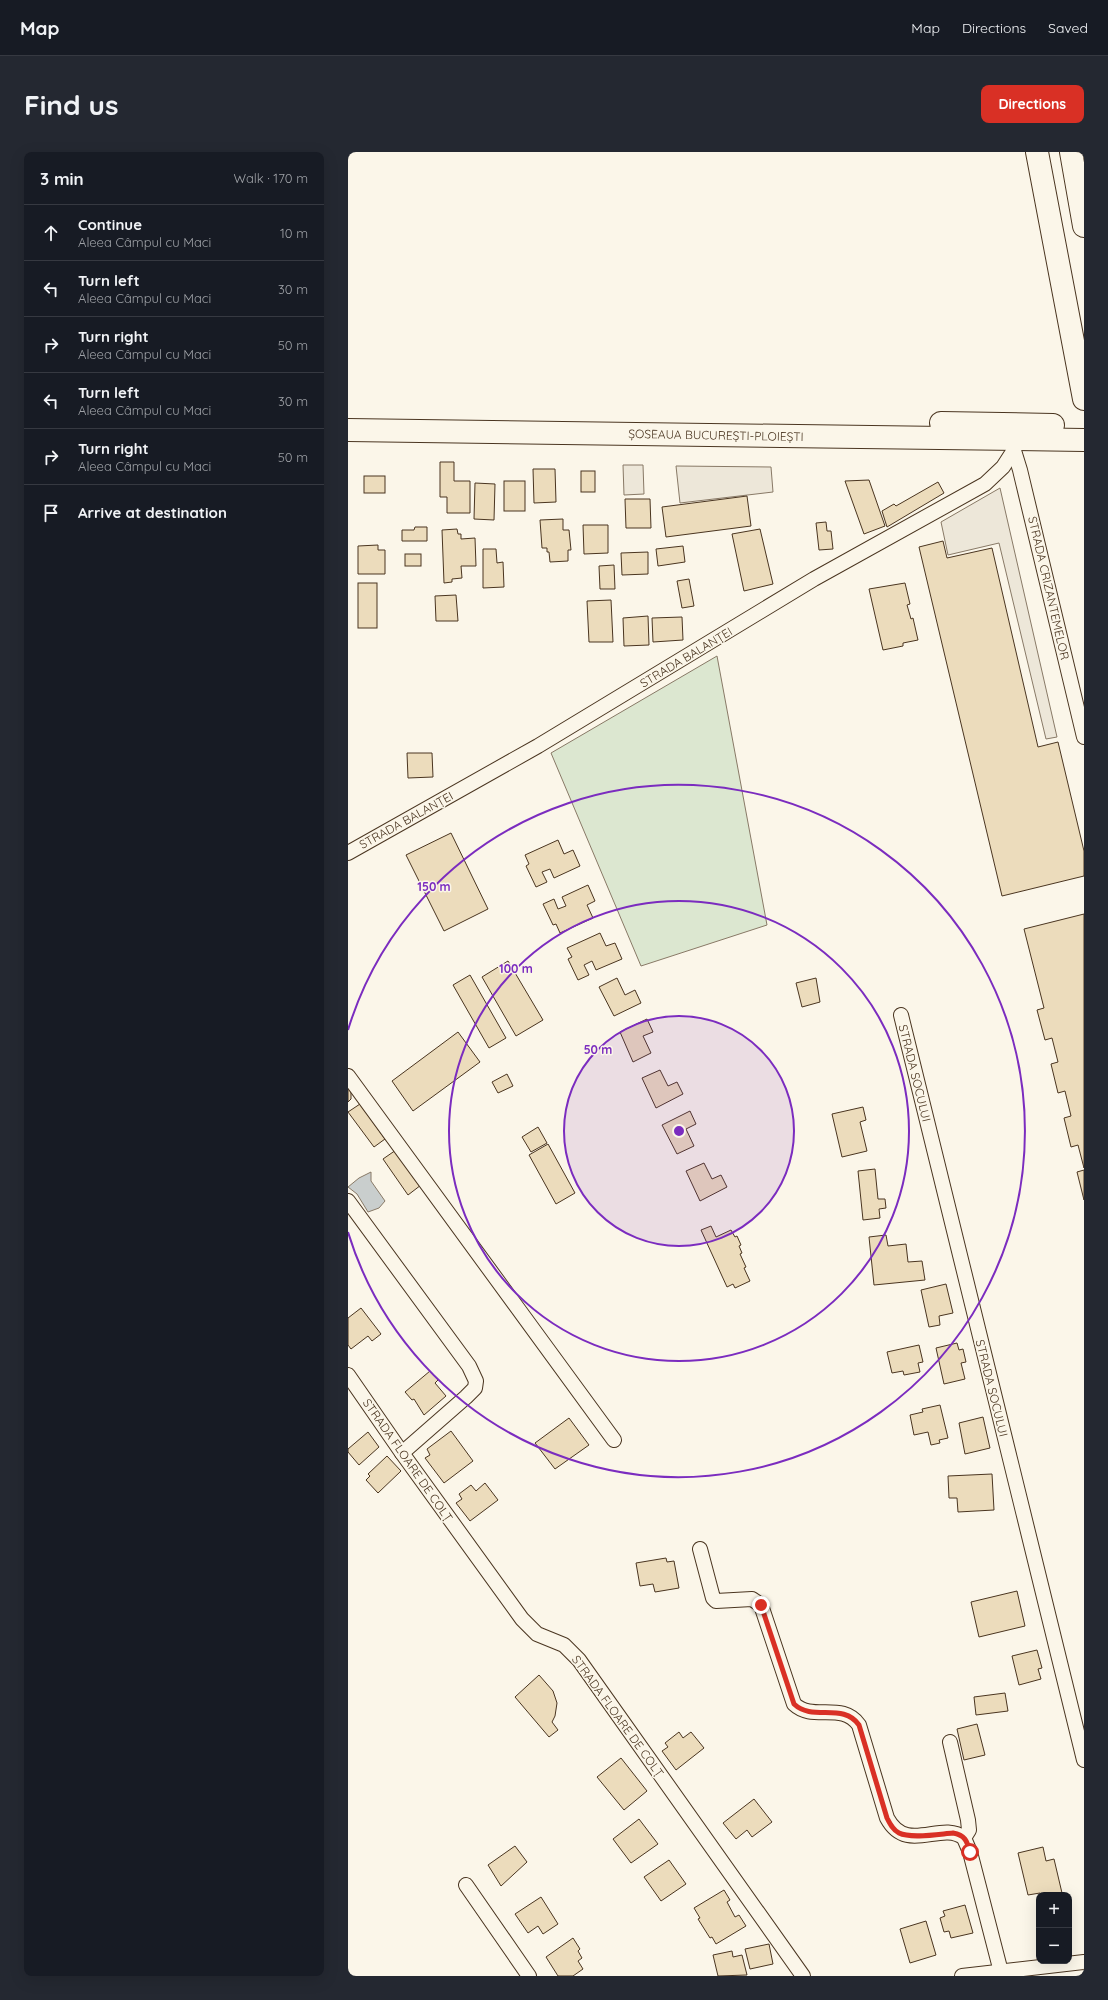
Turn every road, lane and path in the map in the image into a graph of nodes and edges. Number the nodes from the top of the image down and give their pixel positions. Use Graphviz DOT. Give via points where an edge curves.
graph roads {
  1 [pos="1037,152"];
  2 [pos="1071,152"];
  3 [pos="1084,226"];
  4 [pos="1084,399"];
  5 [pos="348,416"];
  6 [pos="1084,425"];
  7 [pos="348,430"];
  8 [pos="1084,440"];
  9 [pos="1013,445"];
  10 [pos="1084,737"];
  11 [pos="348,853"];
  12 [pos="901,1015"];
  13 [pos="348,1076"];
  14 [pos="348,1201"];
  15 [pos="348,1375"];
  16 [pos="614,1440"];
  17 [pos="402,1453"];
  18 [pos="700,1549"];
  19 [pos="950,1742"];
  20 [pos="1084,1760"];
  21 [pos="964,1838"];
  22 [pos="466,1885"];
  23 [pos="1084,1962"];
  24 [pos="1001,1972"];
  25 [pos="529,1976"];
  26 [pos="803,1976"];
  27 [pos="964,1976"];
  1 -- 4 [label="highway"];
  2 -- 3 [label="highway"];
  5 -- 6 [label="highway, ȘOSEAUA BUCUREȘTI-PLOIEȘTI"];
  7 -- 9 [label="highway, ȘOSEAUA BUCUREȘTI-PLOIEȘTI"];
  8 -- 9 [label="highway, ȘOSEAUA BUCUREȘTI-PLOIEȘTI"];
  9 -- 10 [label="street, STRADA CRIZANTEMELOR"];
  9 -- 11 [label="street, STRADA BALANȚEI" via="1003,467 985,484 814,579 538,746"];
  12 -- 20 [label="street, STRADA SOCULUI"];
  13 -- 16 [label="street"];
  14 -- 17 [label="street" via="469,1366 476,1381 471,1392"];
  15 -- 17 [label="street, STRADA FLOARE DE COLȚ"];
  17 -- 26 [label="street, STRADA FLOARE DE COLȚ" via="522,1619 536,1634 564,1645 576,1656"];
  18 -- 21 [label="street" via="716,1601 752,1599 761,1605 794,1704 805,1712 844,1713 859,1725 887,1818 893,1828 900,1834 910,1836 953,1833"];
  19 -- 21 [label="street" via="968,1820 969,1830"];
  21 -- 24 [label="street" via="970,1852"];
  22 -- 25 [label="street"];
  23 -- 24 [label="street"];
  24 -- 27 [label="street"];
}
